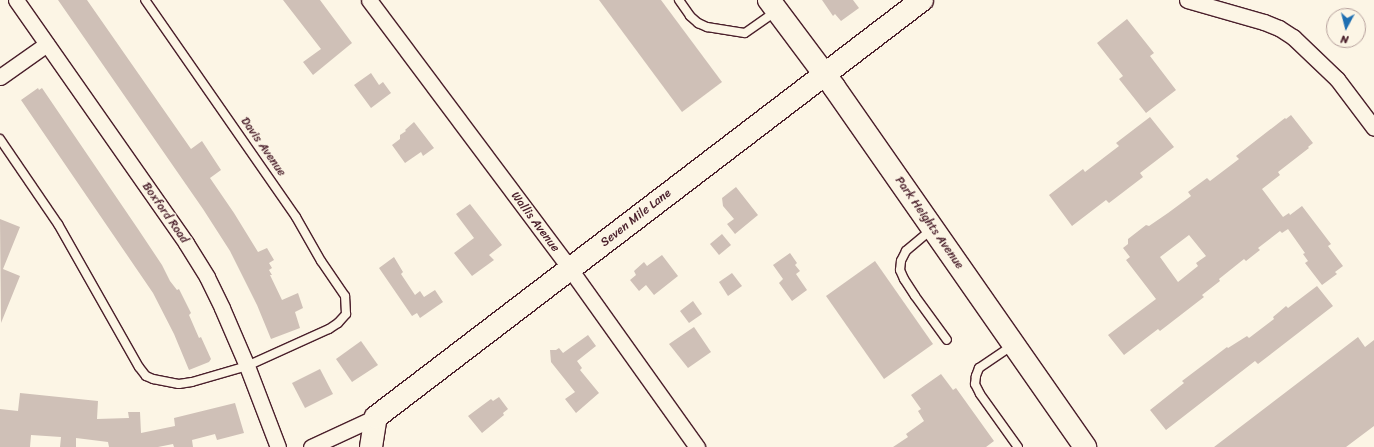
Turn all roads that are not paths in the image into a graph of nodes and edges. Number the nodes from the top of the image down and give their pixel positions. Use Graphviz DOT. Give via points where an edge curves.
graph roads {
  1 [pos="16,0"];
  2 [pos="145,0"];
  3 [pos="369,0"];
  4 [pos="679,0"];
  5 [pos="922,0"];
  6 [pos="1187,0"];
  7 [pos="773,5"];
  8 [pos="47,44"];
  9 [pos="825,74"];
  10 [pos="0,77"];
  11 [pos="1374,128"];
  12 [pos="0,139"];
  13 [pos="933,228"];
  14 [pos="570,268"];
  15 [pos="947,340"];
  16 [pos="1014,344"];
  17 [pos="247,366"];
  18 [pos="376,417"];
  19 [pos="278,447"];
  20 [pos="311,447"];
  21 [pos="372,447"];
  22 [pos="697,447"];
  23 [pos="1018,447"];
  24 [pos="1085,447"];
  1 -- 8 [label="street, Boxford Road"];
  2 -- 17 [label="lane, Davis Avenue" via="296,216 321,261 345,296 346,314 329,329"];
  3 -- 14 [label="street, Wallis Avenue"];
  4 -- 7 [label="lane" via="698,23 707,27 745,33"];
  5 -- 9 [label="street, Seven Mile Lane"];
  6 -- 11 [label="street" via="1264,22 1293,37 1337,79"];
  7 -- 9 [label="street, Park Heights Avenue"];
  8 -- 10 [label="street"];
  8 -- 17 [label="street, Boxford Road" via="191,250 222,308"];
  9 -- 13 [label="street, Park Heights Avenue"];
  9 -- 14 [label="street, Seven Mile Lane"];
  12 -- 17 [label="lane" via="58,224 146,376 185,383"];
  13 -- 15 [label="lane" via="906,251 900,270 915,296"];
  13 -- 16 [label="street, Park Heights Avenue"];
  14 -- 18 [label="street, Seven Mile Lane"];
  14 -- 22 [label="street, Wallis Avenue"];
  16 -- 23 [label="lane" via="979,368 975,384"];
  16 -- 24 [label="street, Park Heights Avenue"];
  17 -- 19 [label="street, Boxford Road"];
  18 -- 20 [label="street"];
  18 -- 21 [label="street"];
}
